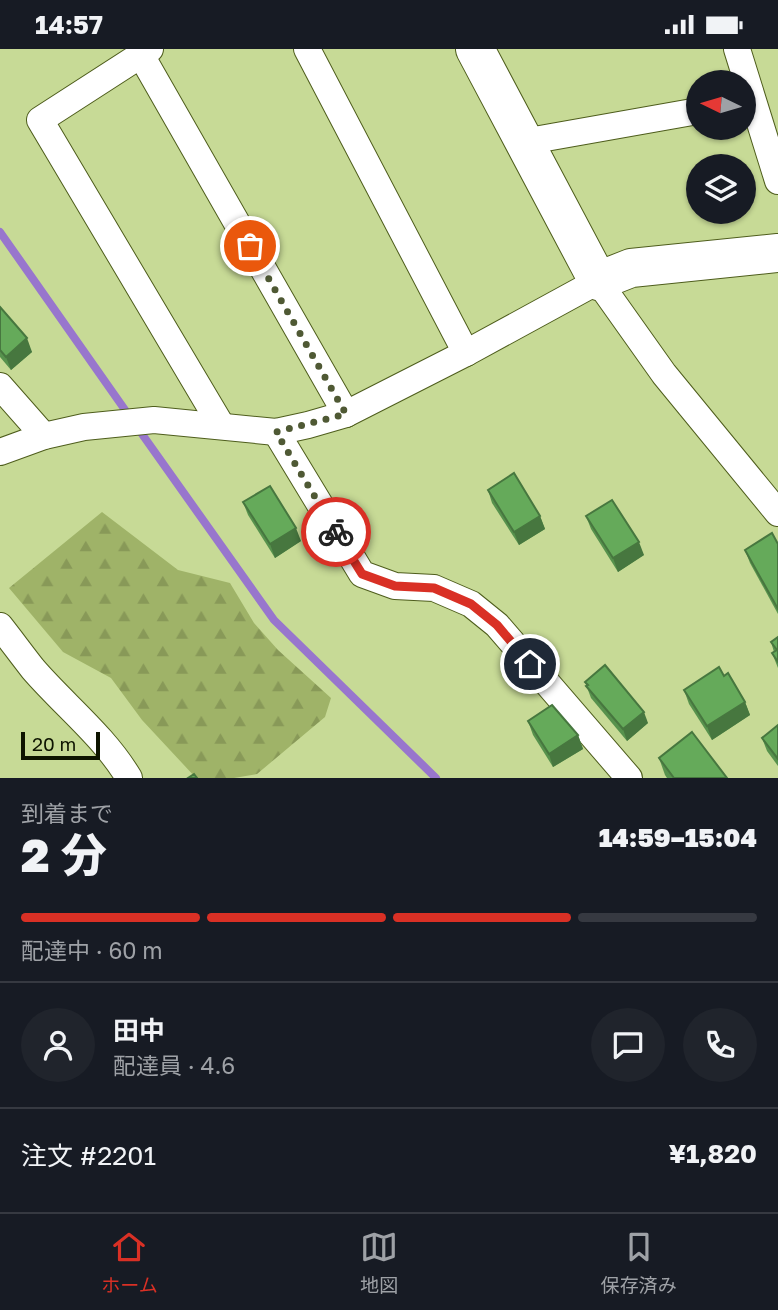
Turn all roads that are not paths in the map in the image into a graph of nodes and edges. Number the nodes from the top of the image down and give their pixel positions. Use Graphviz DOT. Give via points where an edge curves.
graph roads {
  1 [pos="307,49"];
  2 [pos="475,49"];
  3 [pos="737,49"];
  4 [pos="146,52"];
  5 [pos="742,70"];
  6 [pos="686,113"];
  7 [pos="756,122"];
  8 [pos="523,142"];
  9 [pos="778,181"];
  10 [pos="778,253"];
  11 [pos="598,281"];
  12 [pos="466,353"];
  13 [pos="0,386"];
  14 [pos="346,414"];
  15 [pos="220,425"];
  16 [pos="276,432"];
  17 [pos="44,436"];
  18 [pos="0,452"];
  19 [pos="778,513"];
  20 [pos="0,626"];
  21 [pos="130,778"];
  22 [pos="629,778"];
  1 -- 12 [label="street"];
  2 -- 8 [label="street"];
  3 -- 5 [label="street"];
  4 -- 14 [label="street"];
  4 -- 15 [label="street" via="40,120"];
  6 -- 8 [label="street"];
  7 -- 9 [label="street"];
  8 -- 11 [label="street"];
  10 -- 11 [label="street" via="631,268"];
  11 -- 12 [label="street"];
  11 -- 19 [label="street" via="664,374"];
  12 -- 14 [label="street"];
  13 -- 17 [label="street"];
  14 -- 16 [label="street"];
  15 -- 16 [label="street"];
  15 -- 17 [label="street" via="154,420"];
  16 -- 22 [label="street" via="362,574 395,586 434,588 471,604 497,625"];
  17 -- 18 [label="street"];
  20 -- 21 [label="street"];
}
